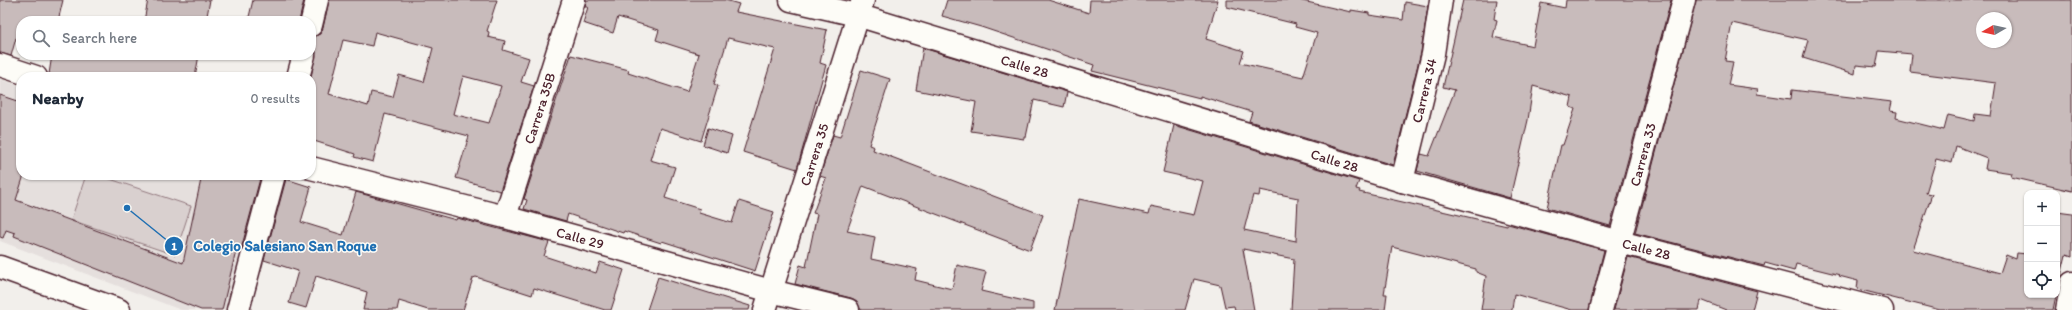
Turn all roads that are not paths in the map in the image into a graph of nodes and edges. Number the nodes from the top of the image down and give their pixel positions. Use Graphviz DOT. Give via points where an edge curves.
graph roads {
  1 [pos="317,0"];
  2 [pos="574,0"];
  3 [pos="791,0"];
  4 [pos="1441,0"];
  5 [pos="1684,0"];
  6 [pos="860,8"];
  7 [pos="313,16"];
  8 [pos="303,60"];
  9 [pos="0,64"];
  10 [pos="22,72"];
  11 [pos="299,72"];
  12 [pos="316,169"];
  13 [pos="273,180"];
  14 [pos="1402,181"];
  15 [pos="506,217"];
  16 [pos="1620,242"];
  17 [pos="0,267"];
  18 [pos="2072,283"];
  19 [pos="768,301"];
  20 [pos="119,310"];
  21 [pos="238,310"];
  22 [pos="848,310"];
  23 [pos="1601,310"];
  24 [pos="1882,310"];
  25 [pos="2067,310"];
  1 -- 7 [label="main road"];
  2 -- 15 [label="main road, Carrera 35B"];
  3 -- 6 [label="main road, Calle 28"];
  4 -- 14 [label="main road, Carrera 34" via="1433,54"];
  5 -- 16 [label="main road, Carrera 33"];
  6 -- 14 [label="main road, Calle 28"];
  6 -- 19 [label="main road, Carrera 35"];
  8 -- 11 [label="main road"];
  9 -- 10 [label="main road"];
  12 -- 15 [label="main road, Calle 29"];
  13 -- 21 [label="main road"];
  14 -- 16 [label="main road, Calle 28"];
  15 -- 19 [label="main road, Calle 29"];
  16 -- 23 [label="main road, Carrera 33"];
  16 -- 24 [label="main road, Calle 28"];
  17 -- 20 [label="main road"];
  18 -- 25 [label="main road"];
  19 -- 22 [label="main road, Calle 29"];
}
